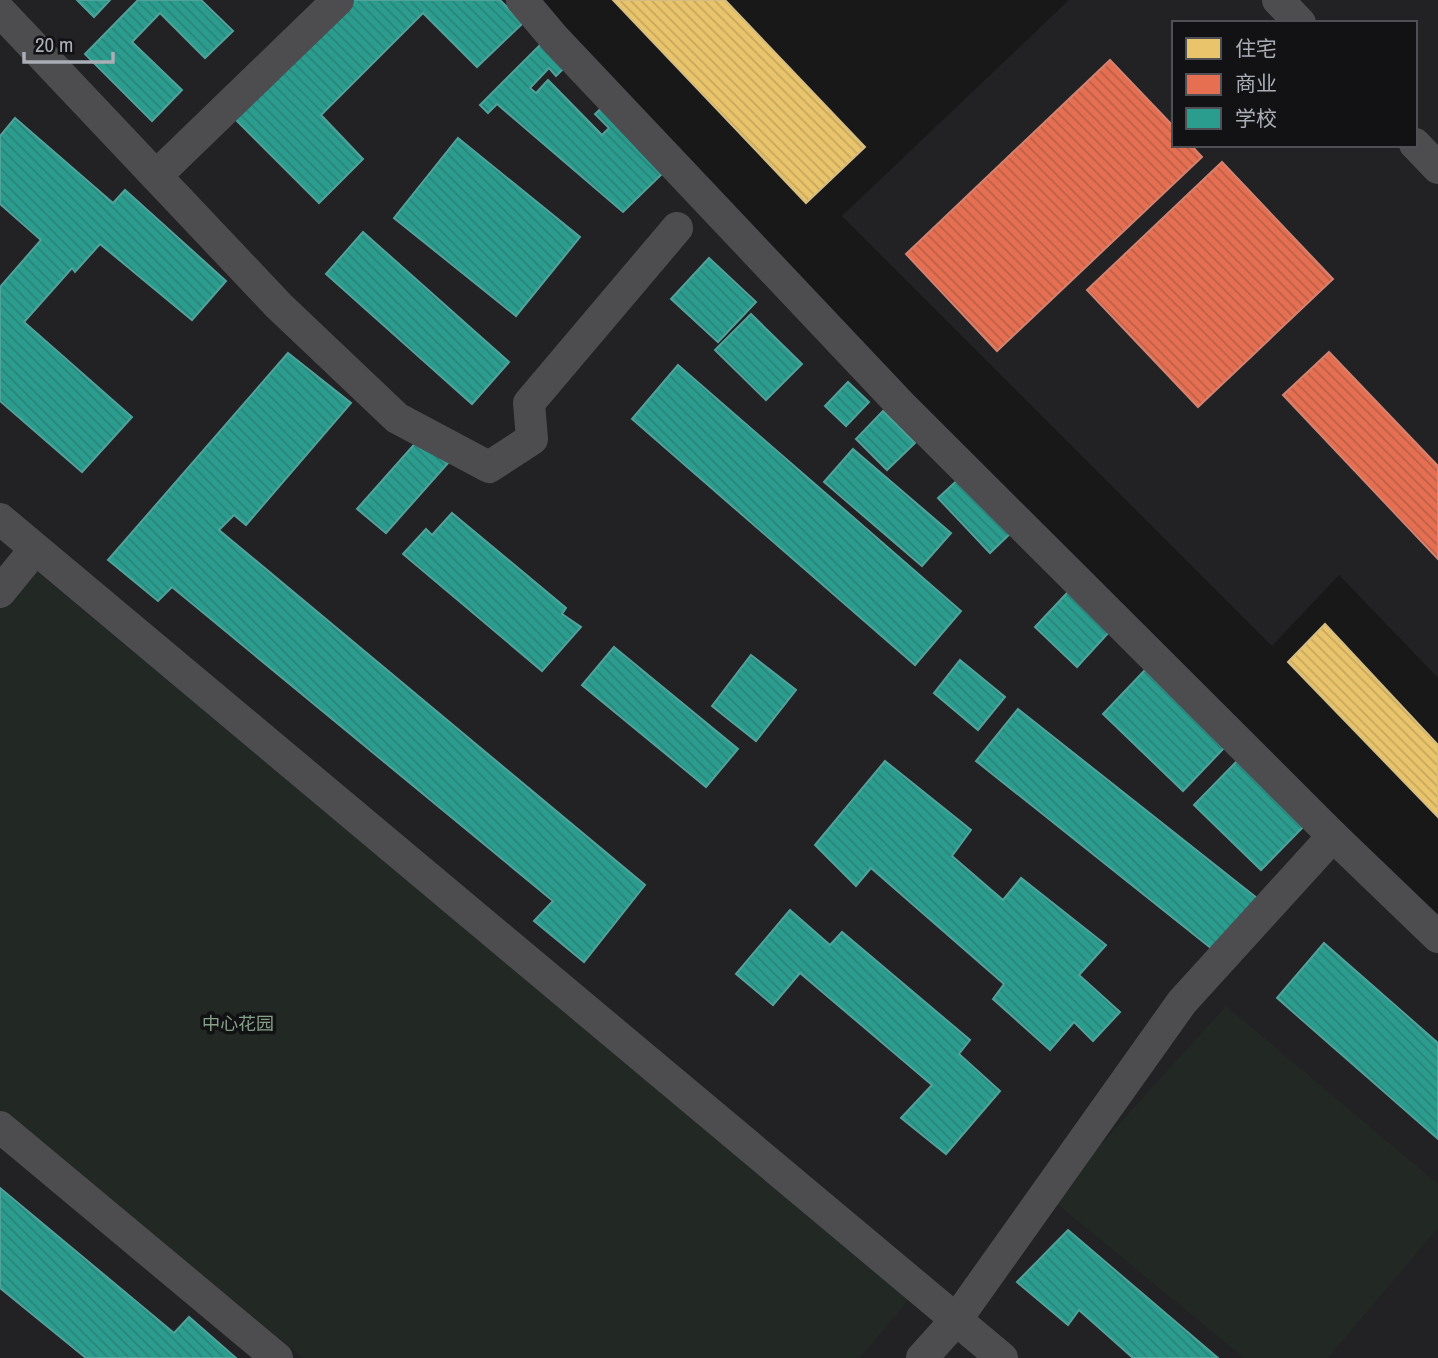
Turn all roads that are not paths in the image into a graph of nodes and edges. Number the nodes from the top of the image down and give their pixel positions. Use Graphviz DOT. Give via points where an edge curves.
graph roads {
  1 [pos="338,0"];
  2 [pos="522,0"];
  3 [pos="1278,0"];
  4 [pos="0,11"];
  5 [pos="1298,21"];
  6 [pos="1417,146"];
  7 [pos="1438,168"];
  8 [pos="156,176"];
  9 [pos="677,229"];
  10 [pos="0,520"];
  11 [pos="35,549"];
  12 [pos="0,592"];
  13 [pos="1333,836"];
  14 [pos="1438,937"];
  15 [pos="0,1127"];
  16 [pos="956,1320"];
  17 [pos="270,1356"];
  18 [pos="922,1358"];
  19 [pos="1002,1358"];
  1 -- 8 [label="street"];
  2 -- 13 [label="street" via="900,404"];
  3 -- 5 [label="street"];
  4 -- 8 [label="street"];
  6 -- 7 [label="street"];
  8 -- 9 [label="street" via="279,306 397,418 489,467 532,439 529,403"];
  10 -- 11 [label="street"];
  11 -- 12 [label="street"];
  11 -- 16 [label="street"];
  13 -- 14 [label="street"];
  13 -- 16 [label="street" via="1182,1002"];
  15 -- 17 [label="street"];
  16 -- 18 [label="street"];
  16 -- 19 [label="street"];
}
